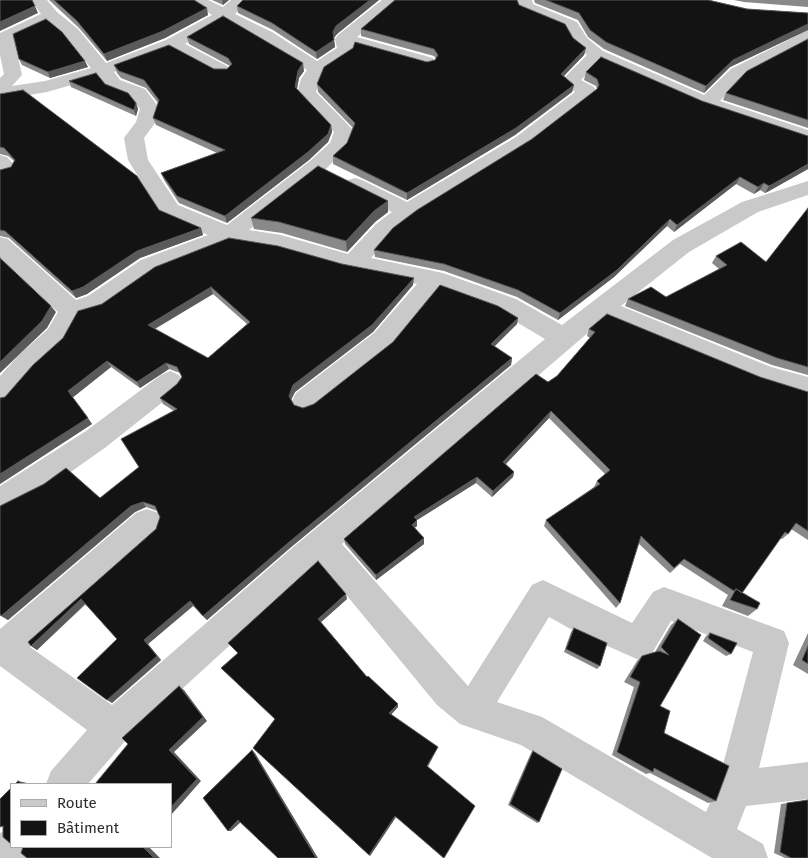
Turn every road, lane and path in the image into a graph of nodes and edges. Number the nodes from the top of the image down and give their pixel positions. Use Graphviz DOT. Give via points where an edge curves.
graph roads {
  1 [pos="38,0"];
  2 [pos="196,0"];
  3 [pos="241,0"];
  4 [pos="392,0"];
  5 [pos="524,0"];
  6 [pos="224,15"];
  7 [pos="51,16"];
  8 [pos="808,35"];
  9 [pos="344,39"];
  10 [pos="172,44"];
  11 [pos="597,55"];
  12 [pos="427,62"];
  13 [pos="317,69"];
  14 [pos="103,70"];
  15 [pos="223,71"];
  16 [pos="0,88"];
  17 [pos="0,94"];
  18 [pos="707,103"];
  19 [pos="808,137"];
  20 [pos="0,161"];
  21 [pos="317,166"];
  22 [pos="0,171"];
  23 [pos="808,188"];
  24 [pos="408,211"];
  25 [pos="229,235"];
  26 [pos="0,245"];
  27 [pos="354,262"];
  28 [pos="434,279"];
  29 [pos="602,308"];
  30 [pos="72,310"];
  31 [pos="563,338"];
  32 [pos="170,382"];
  33 [pos="808,388"];
  34 [pos="0,394"];
  35 [pos="305,401"];
  36 [pos="0,502"];
  37 [pos="147,523"];
  38 [pos="322,543"];
  39 [pos="1,648"];
  40 [pos="472,712"];
  41 [pos="113,727"];
  42 [pos="808,780"];
  43 [pos="65,783"];
  44 [pos="735,789"];
  45 [pos="714,838"];
  46 [pos="11,848"];
  47 [pos="1,857"];
  48 [pos="748,858"];
  1 -- 7 [label="street"];
  2 -- 6 [label="street"];
  3 -- 6 [label="street"];
  4 -- 9 [label="street"];
  5 -- 11 [label="street" via="525,7 571,26 579,40"];
  6 -- 10 [label="street"];
  6 -- 13 [label="street" via="266,36"];
  7 -- 14 [label="street" via="72,33"];
  7 -- 16 [label="street" via="5,37 13,75"];
  8 -- 18 [label="street" via="737,73"];
  9 -- 12 [label="street"];
  9 -- 13 [label="street" via="346,50"];
  10 -- 14 [label="street"];
  10 -- 15 [label="street"];
  11 -- 18 [label="street"];
  11 -- 24 [label="street" via="570,81 587,91 523,141"];
  13 -- 21 [label="street" via="306,93 344,131 339,145"];
  14 -- 17 [label="street" via="47,86"];
  14 -- 25 [label="street" via="114,84 138,93 150,109 134,138 138,160 170,210"];
  18 -- 19 [label="street"];
  20 -- 22 [label="street" via="7,167"];
  21 -- 24 [label="street"];
  21 -- 25 [label="street"];
  23 -- 29 [label="street" via="750,207 682,246"];
  24 -- 27 [label="street" via="384,229"];
  25 -- 27 [label="street" via="281,243"];
  25 -- 30 [label="street" via="149,266 96,303"];
  26 -- 30 [label="street"];
  27 -- 28 [label="street"];
  28 -- 31 [label="street" via="507,305"];
  28 -- 35 [label="street" via="383,340"];
  29 -- 31 [label="street"];
  29 -- 33 [label="street" via="765,375"];
  30 -- 34 [label="street" via="57,336"];
  31 -- 38 [label="street"];
  32 -- 36 [label="street" via="96,439"];
  37 -- 39 [label="street"];
  38 -- 40 [label="street" via="449,693"];
  38 -- 41 [label="street"];
  39 -- 41 [label="street"];
  40 -- 44 [label="street" via="543,596 588,621 639,643 664,603 772,642"];
  40 -- 45 [label="street" via="529,730"];
  41 -- 43 [label="street"];
  42 -- 44 [label="street"];
  44 -- 45 [label="street"];
  45 -- 48 [label="street"];
  46 -- 47 [label="street"];
}
